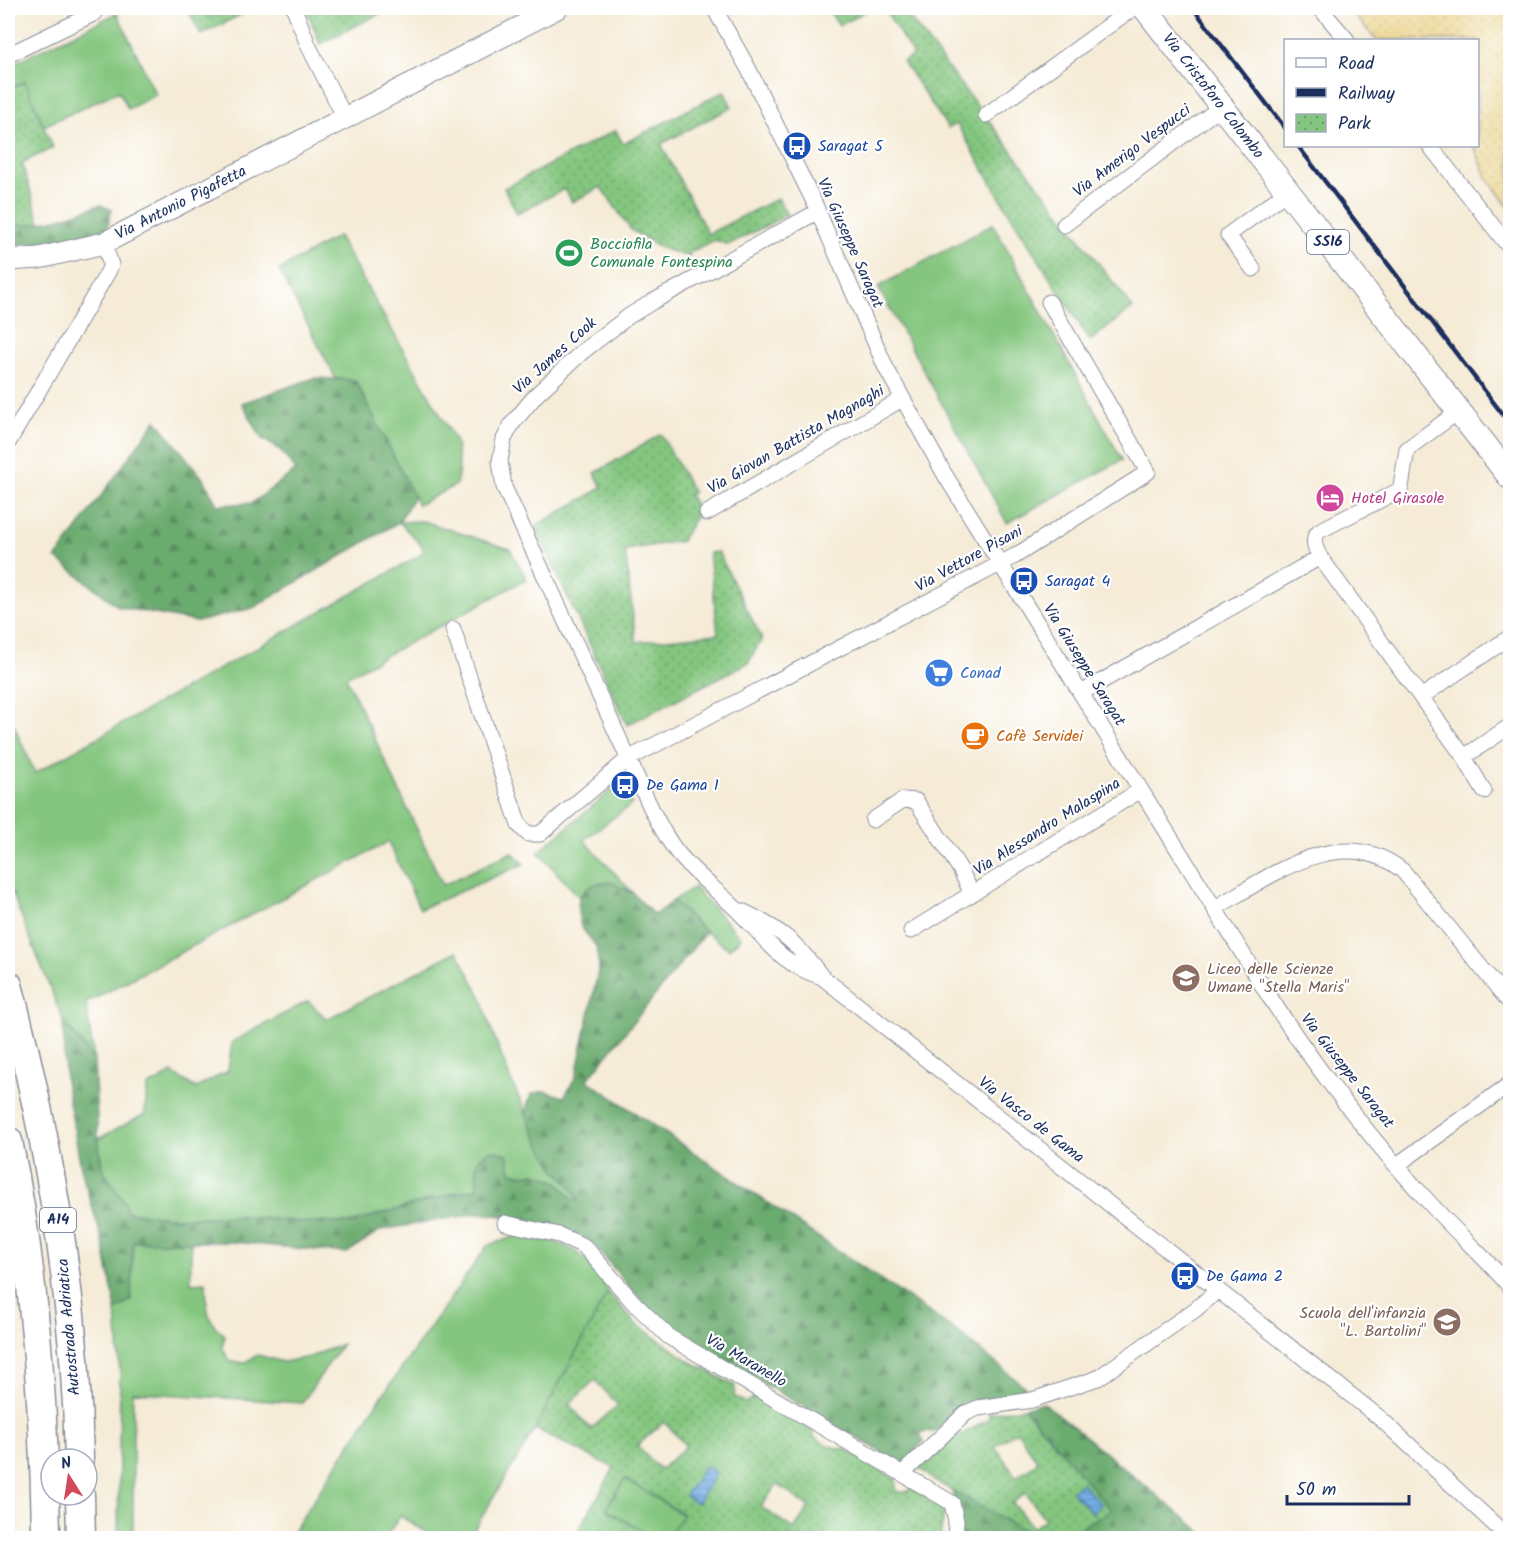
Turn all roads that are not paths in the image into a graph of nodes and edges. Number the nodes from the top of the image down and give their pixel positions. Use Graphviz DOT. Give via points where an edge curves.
graph roads {
  1 [pos="98,8"];
  2 [pos="294,8"];
  3 [pos="714,8"];
  4 [pos="1133,8"];
  5 [pos="1145,8"];
  6 [pos="1320,8"];
  7 [pos="547,10"];
  8 [pos="1346,39"];
  9 [pos="8,55"];
  10 [pos="1222,106"];
  11 [pos="986,115"];
  12 [pos="345,118"];
  13 [pos="1431,147"];
  14 [pos="1288,192"];
  15 [pos="817,212"];
  16 [pos="1064,225"];
  17 [pos="104,243"];
  18 [pos="1510,248"];
  19 [pos="8,260"];
  20 [pos="1253,269"];
  21 [pos="1049,302"];
  22 [pos="903,399"];
  23 [pos="1459,411"];
  24 [pos="8,443"];
  25 [pos="1510,477"];
  26 [pos="707,513"];
  27 [pos="1320,556"];
  28 [pos="1000,564"];
  29 [pos="453,629"];
  30 [pos="1510,637"];
  31 [pos="1081,693"];
  32 [pos="1421,698"];
  33 [pos="1510,726"];
  34 [pos="1464,758"];
  35 [pos="628,759"];
  36 [pos="1141,790"];
  37 [pos="1484,791"];
  38 [pos="873,820"];
  39 [pos="972,894"];
  40 [pos="1215,908"];
  41 [pos="912,931"];
  42 [pos="8,985"];
  43 [pos="1510,1003"];
  44 [pos="1510,1084"];
  45 [pos="8,1142"];
  46 [pos="1397,1165"];
  47 [pos="505,1223"];
  48 [pos="1510,1287"];
  49 [pos="1218,1290"];
  50 [pos="78,1447"];
  51 [pos="903,1473"];
  52 [pos="80,1507"];
  53 [pos="46,1539"];
  54 [pos="81,1539"];
  55 [pos="955,1539"];
  56 [pos="1509,1539"];
  1 -- 9 [label="street" via="95,13"];
  2 -- 12 [label="street"];
  3 -- 15 [label="street, Via Giuseppe Saragat" via="748,68"];
  4 -- 11 [label="street"];
  5 -- 10 [label="main road, Via Cristoforo Colombo / SS16"];
  6 -- 8 [label="street"];
  7 -- 12 [label="main road, Via Antonio Pigafetta"];
  10 -- 14 [label="main road, Via Cristoforo Colombo / SS16"];
  10 -- 16 [label="street, Via Amerigo Vespucci"];
  12 -- 17 [label="main road, Via Antonio Pigafetta"];
  13 -- 18 [label="street"];
  14 -- 20 [label="street" via="1228,236"];
  14 -- 23 [label="main road, Via Cristoforo Colombo / SS16"];
  15 -- 22 [label="street, Via Giuseppe Saragat"];
  15 -- 35 [label="street, Via James Cook" via="628,316 536,394 504,439 500,461 504,487"];
  17 -- 19 [label="main road, Via Antonio Pigafetta" via="39,258"];
  17 -- 24 [label="street" via="111,265 108,272"];
  21 -- 28 [label="street, Via Vettore Pisani" via="1148,472"];
  22 -- 26 [label="street, Via Giovan Battista Magnaghi"];
  22 -- 28 [label="street, Via Giuseppe Saragat"];
  23 -- 25 [label="main road, Via Cristoforo Colombo / SS16"];
  23 -- 27 [label="street" via="1407,449 1398,491 1316,534"];
  27 -- 31 [label="street"];
  27 -- 32 [label="street"];
  28 -- 31 [label="street, Via Giuseppe Saragat"];
  28 -- 35 [label="street, Via Vettore Pisani"];
  29 -- 35 [label="street, Via Vettore Pisani" via="519,825 525,832 543,833"];
  30 -- 32 [label="street"];
  31 -- 36 [label="street, Via Giuseppe Saragat"];
  32 -- 34 [label="street"];
  33 -- 34 [label="street"];
  34 -- 37 [label="street"];
  35 -- 49 [label="street, Via Vasco de Gama" via="657,820 677,851 763,940 804,972 822,977"];
  36 -- 39 [label="street, Via Alessandro Malaspina"];
  36 -- 40 [label="street, Via Giuseppe Saragat"];
  38 -- 39 [label="street, Via Alessandro Malaspina" via="903,800 916,801"];
  39 -- 41 [label="street, Via Alessandro Malaspina"];
  40 -- 43 [label="street" via="1290,865 1323,853 1352,851 1383,857 1403,871"];
  40 -- 46 [label="street, Via Giuseppe Saragat" via="1292,1030"];
  42 -- 50 [label="highway, Autostrada Adriatica / A14" via="35,1089 52,1180 74,1355"];
  44 -- 46 [label="street"];
  45 -- 53 [label="highway, Autostrada Adriatica / A14" via="30,1268"];
  46 -- 48 [label="street, Via Giuseppe Saragat"];
  47 -- 51 [label="street, Via Maranello" via="559,1235 584,1246 669,1337"];
  49 -- 51 [label="street" via="1098,1378 1032,1400 966,1413"];
  49 -- 56 [label="street, Via Vasco de Gama" via="1381,1419"];
  51 -- 55 [label="street, Via Maranello" via="952,1503"];
  52 -- 54 [label="highway"];
}
